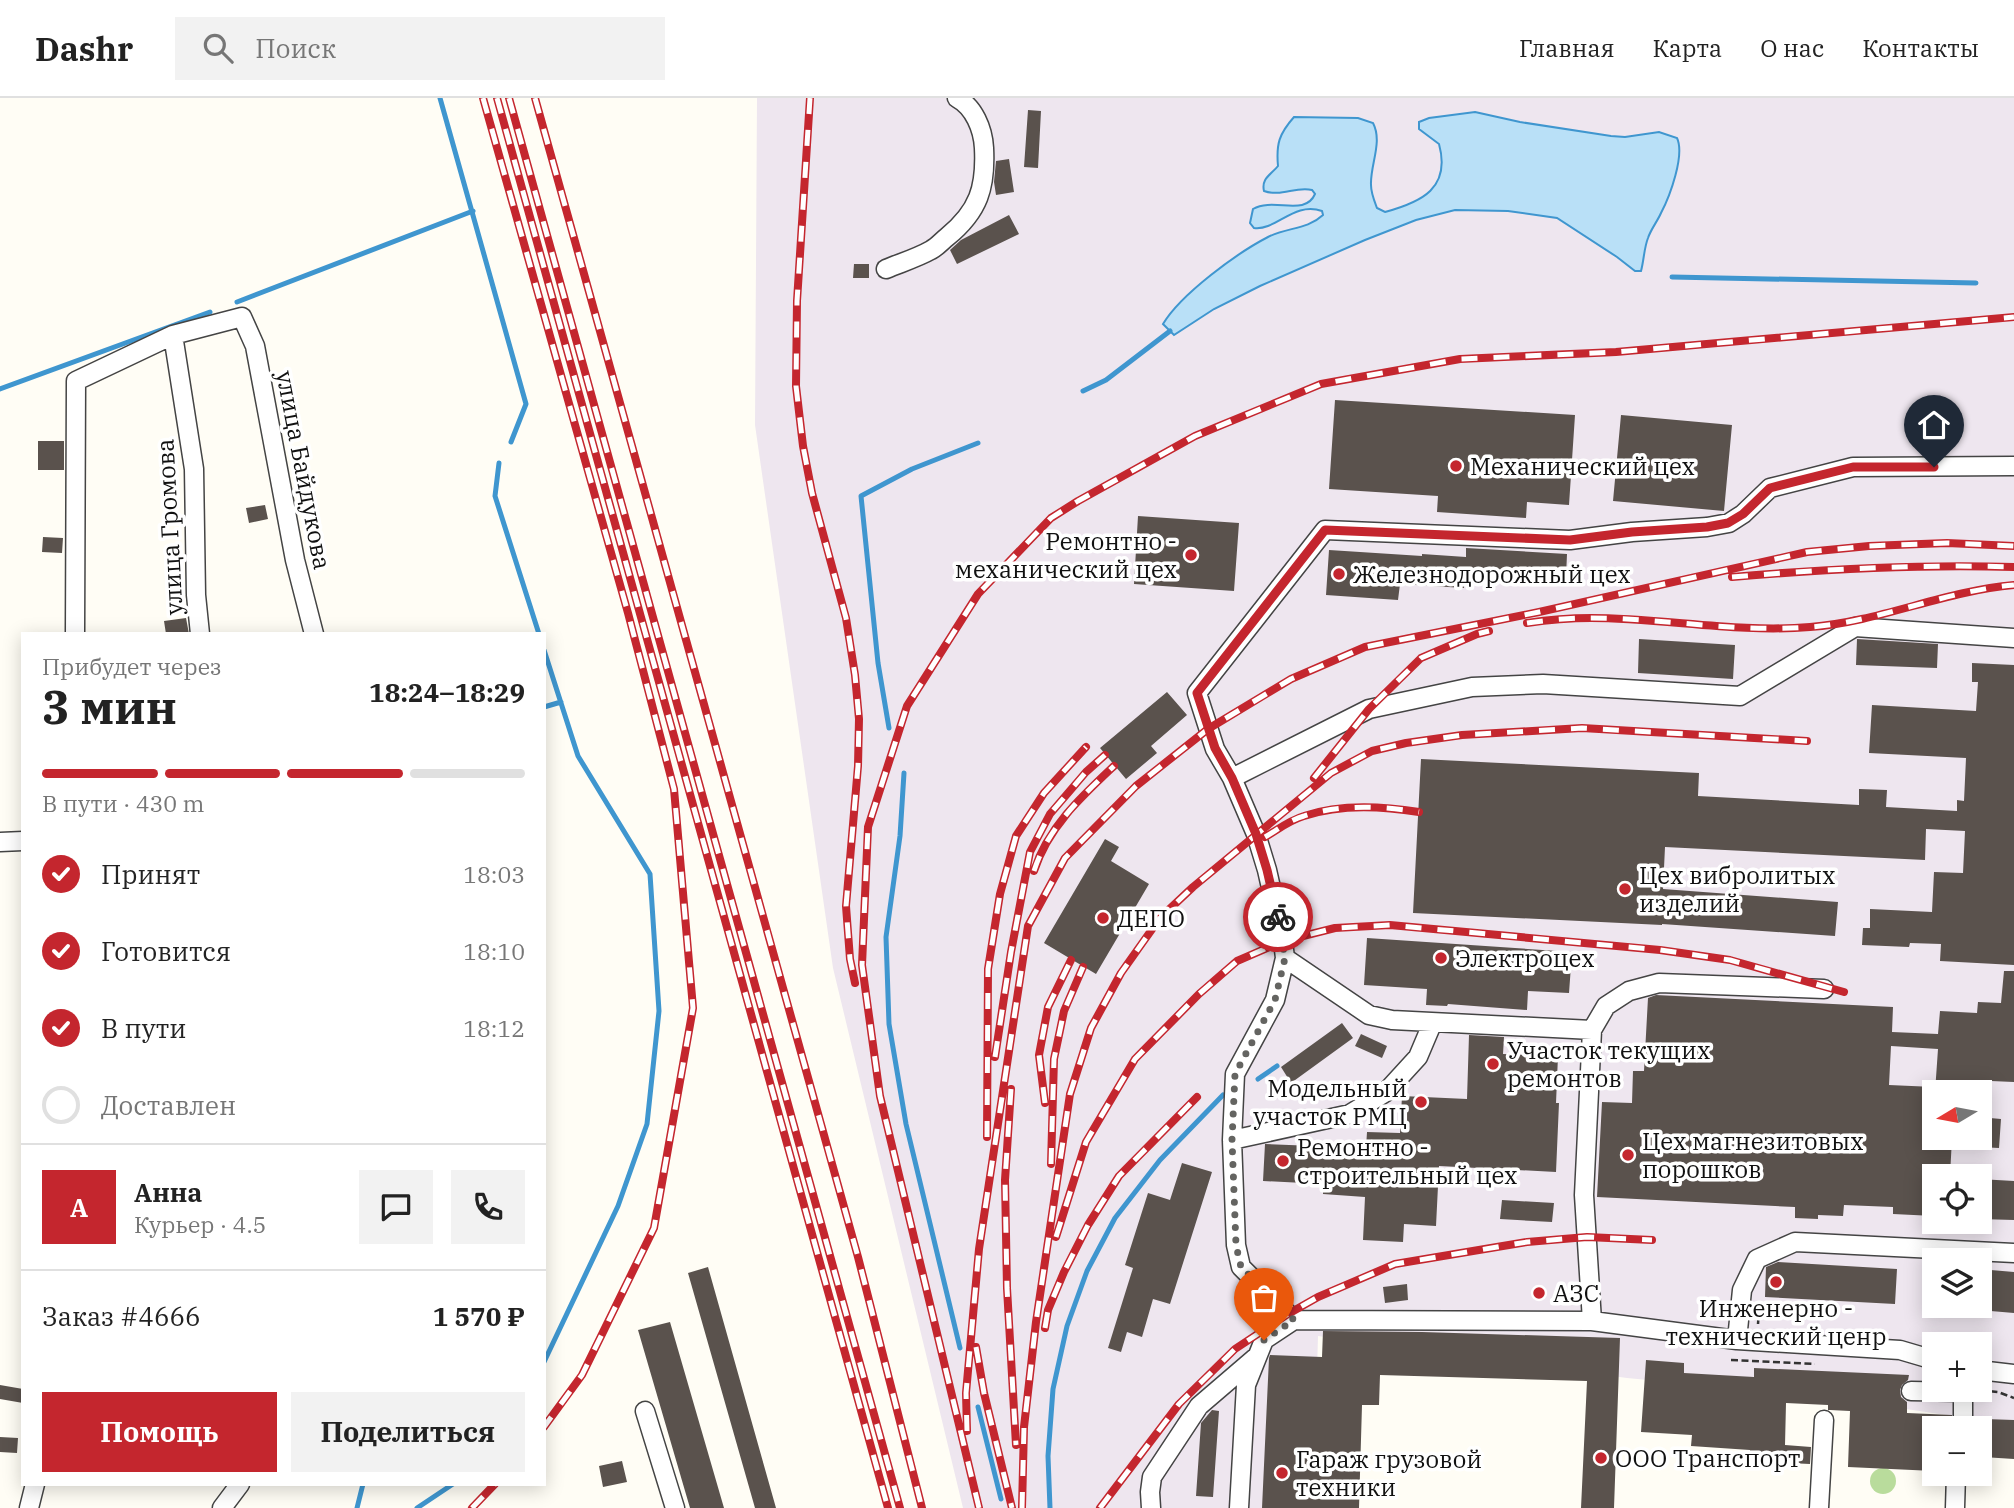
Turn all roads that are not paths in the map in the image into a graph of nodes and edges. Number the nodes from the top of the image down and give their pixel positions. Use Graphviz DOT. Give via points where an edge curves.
graph roads {
  1 [pos="957,98"];
  2 [pos="886,269"];
  3 [pos="173,335"];
  4 [pos="2014,466"];
  5 [pos="75,632"];
  6 [pos="200,632"];
  7 [pos="313,632"];
  8 [pos="2014,638"];
  9 [pos="1232,778"];
  10 [pos="21,841"];
  11 [pos="0,842"];
  12 [pos="1285,958"];
  13 [pos="1824,989"];
  14 [pos="1432,1024"];
  15 [pos="1592,1030"];
  16 [pos="1232,1140"];
  17 [pos="2014,1253"];
  18 [pos="1294,1320"];
  19 [pos="1592,1321"];
  20 [pos="1737,1340"];
  21 [pos="1258,1356"];
  22 [pos="1922,1356"];
  23 [pos="1992,1371"];
  24 [pos="2014,1374"];
  25 [pos="1911,1391"];
  26 [pos="645,1411"];
  27 [pos="1962,1416"];
  28 [pos="1824,1420"];
  29 [pos="34,1486"];
  30 [pos="238,1486"];
  31 [pos="1956,1486"];
  32 [pos="29,1508"];
  33 [pos="222,1508"];
  34 [pos="675,1508"];
  35 [pos="1151,1508"];
  36 [pos="1239,1508"];
  37 [pos="1819,1508"];
  38 [pos="1955,1508"];
  1 -- 2 [label="street" via="976,117 984,139 980,199 963,224 932,250"];
  3 -- 5 [label="street" via="76,381"];
  3 -- 6 [label="street, улица Громова" via="194,469"];
  3 -- 7 [label="street, улица Байдукова" via="242,317 255,346 295,560"];
  4 -- 9 [label="street" via="1853,467 1770,488 1728,523 1570,540 1325,530 1197,693 1215,748"];
  8 -- 9 [label="street" via="1855,627 1740,696 1544,684 1472,687 1369,709"];
  9 -- 12 [label="street" via="1267,870"];
  10 -- 11 [label="street"];
  12 -- 14 [label="street" via="1369,1015"];
  12 -- 16 [label="street" via="1275,1000 1235,1074"];
  13 -- 15 [label="street" via="1658,983 1629,990 1606,1006"];
  14 -- 15 [label="street"];
  14 -- 16 [label="street" via="1418,1057 1386,1091 1350,1114"];
  15 -- 19 [label="street" via="1584,1195"];
  16 -- 18 [label="street" via="1241,1267"];
  17 -- 20 [label="street" via="1795,1242 1757,1259 1742,1290"];
  18 -- 19 [label="street"];
  18 -- 21 [label="street" via="1264,1340"];
  19 -- 20 [label="street"];
  20 -- 22 [label="street" via="1900,1350"];
  21 -- 35 [label="street" via="1199,1406 1152,1477"];
  21 -- 36 [label="street" via="1246,1385"];
  23 -- 24 [label="street"];
  25 -- 27 [label="street" via="1963,1392"];
  26 -- 34 [label="street"];
  28 -- 37 [label="street"];
  29 -- 32 [label="street"];
  30 -- 33 [label="street"];
  31 -- 38 [label="street"];
}
